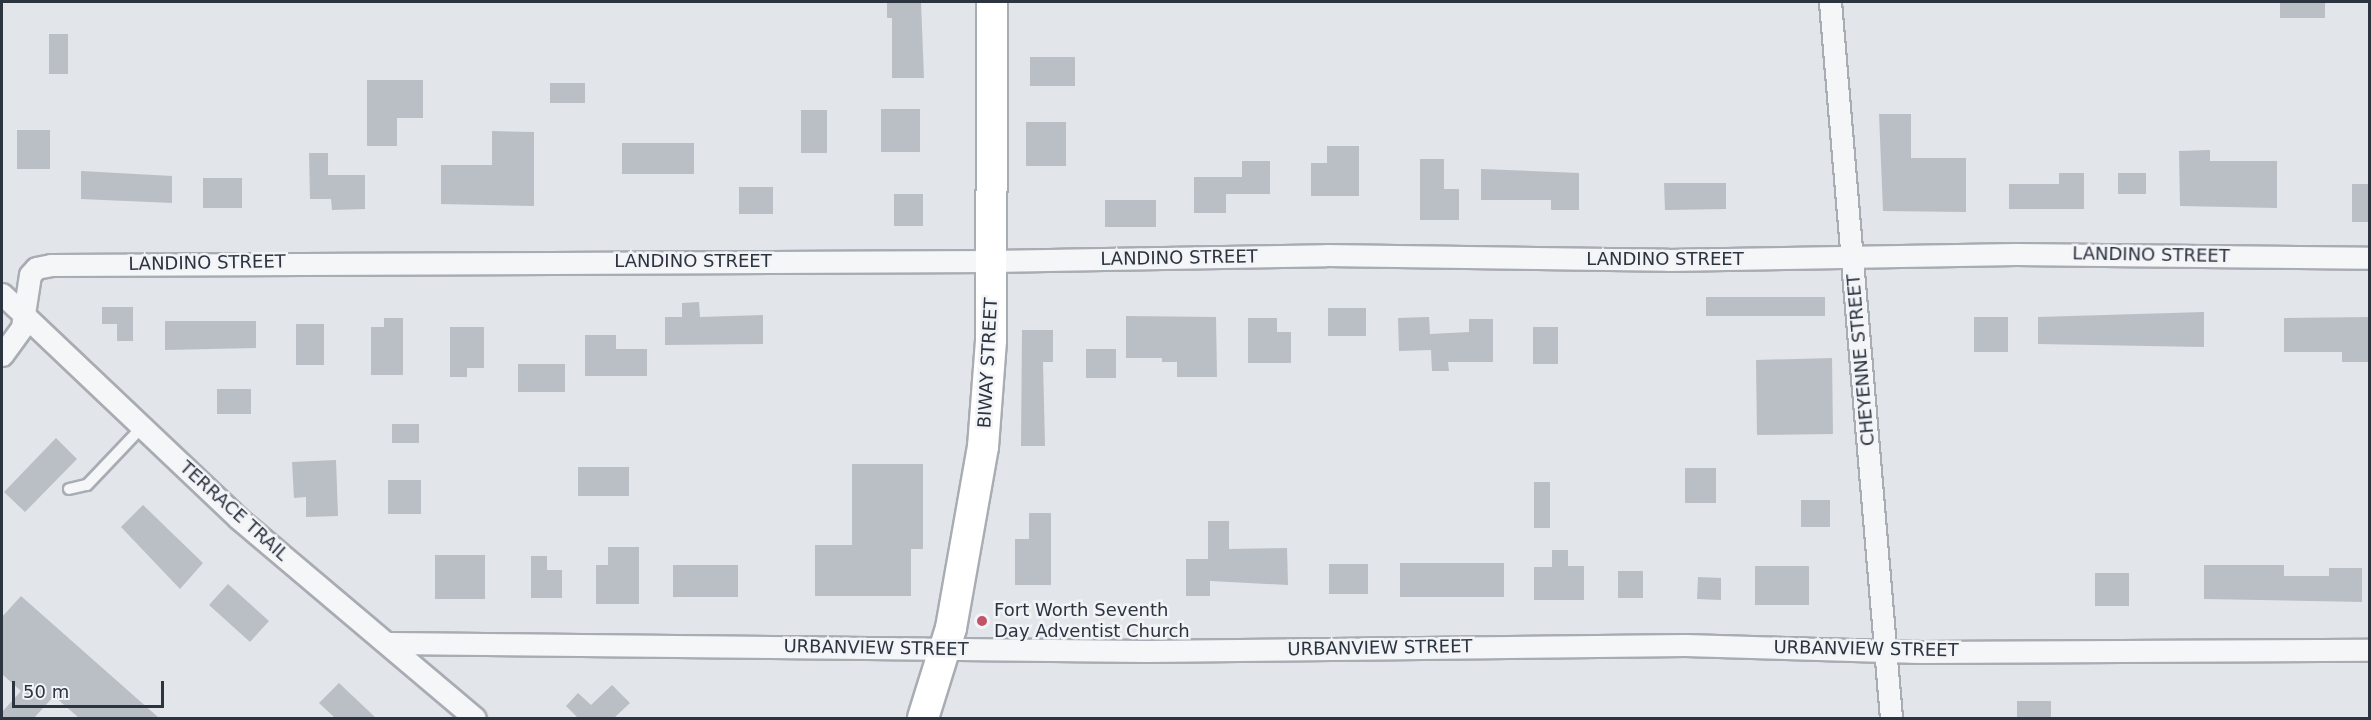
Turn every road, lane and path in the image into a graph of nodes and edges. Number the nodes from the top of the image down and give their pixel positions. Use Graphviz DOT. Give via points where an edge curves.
graph roads {
  1 [pos="992,2"];
  2 [pos="1830,2"];
  3 [pos="1853,257"];
  4 [pos="2370,258"];
  5 [pos="992,261"];
  6 [pos="2,294"];
  7 [pos="24,313"];
  8 [pos="2,355"];
  9 [pos="142,427"];
  10 [pos="69,489"];
  11 [pos="390,643"];
  12 [pos="945,649"];
  13 [pos="2370,650"];
  14 [pos="1885,651"];
  15 [pos="475,718"];
  16 [pos="923,718"];
  17 [pos="1891,718"];
  1 -- 5 [label="street, BIWAY STREET"];
  2 -- 3 [label="street, CHEYENNE STREET"];
  3 -- 4 [label="street, LANDINO STREET" via="2027,254"];
  3 -- 5 [label="street, LANDINO STREET" via="1668,260 1326,255"];
  3 -- 14 [label="street, CHEYENNE STREET"];
  5 -- 7 [label="street, LANDINO STREET" via="51,265 36,268 30,275"];
  5 -- 12 [label="street, BIWAY STREET" via="983,447"];
  6 -- 7 [label="street, TERRACE TRAIL"];
  7 -- 8 [label="street" via="22,327"];
  7 -- 9 [label="street, TERRACE TRAIL"];
  9 -- 10 [label="lane" via="87,485"];
  9 -- 11 [label="street, TERRACE TRAIL" via="238,518"];
  11 -- 12 [label="street, URBANVIEW STREET"];
  11 -- 15 [label="street, TERRACE TRAIL"];
  12 -- 14 [label="street, URBANVIEW STREET" via="1146,651 1685,645"];
  12 -- 16 [label="street, BIWAY STREET"];
  13 -- 14 [label="street, URBANVIEW STREET"];
  14 -- 17 [label="street, CHEYENNE STREET"];
}
